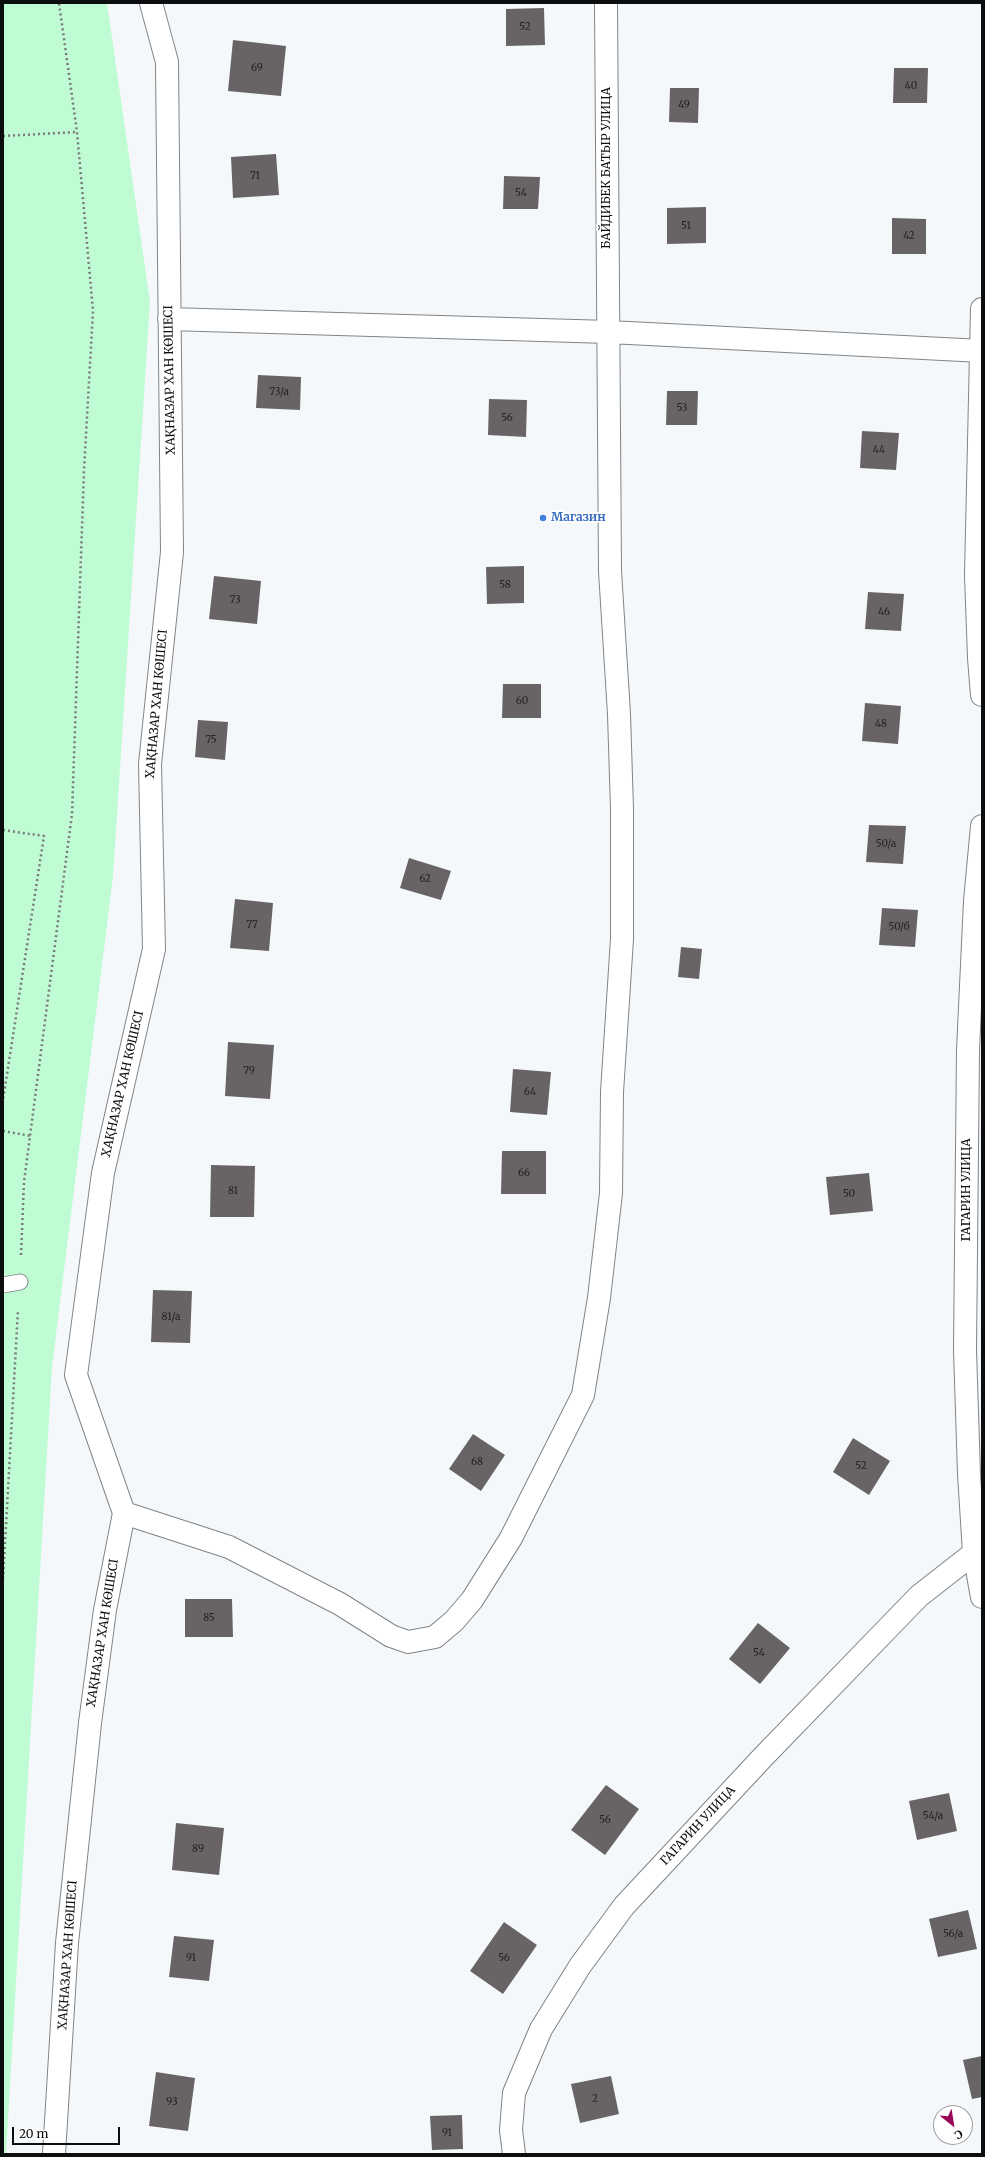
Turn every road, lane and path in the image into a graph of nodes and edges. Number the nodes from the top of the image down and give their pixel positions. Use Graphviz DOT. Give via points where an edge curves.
graph roads {
  1 [pos="58,3"];
  2 [pos="151,3"];
  3 [pos="606,3"];
  4 [pos="77,132"];
  5 [pos="3,136"];
  6 [pos="982,309"];
  7 [pos="169,319"];
  8 [pos="609,332"];
  9 [pos="982,352"];
  10 [pos="982,696"];
  11 [pos="982,826"];
  12 [pos="3,830"];
  13 [pos="3,1100"];
  14 [pos="3,1131"];
  15 [pos="31,1136"];
  16 [pos="20,1282"];
  17 [pos="3,1285"];
  18 [pos="124,1513"];
  19 [pos="974,1553"];
  20 [pos="3,1579"];
  21 [pos="982,1596"];
  22 [pos="54,2154"];
  23 [pos="514,2154"];
  1 -- 4 [label="path"];
  2 -- 7 [label="street, ХАҚНАЗАР ХАН КӨШЕСІ" via="167,62"];
  3 -- 8 [label="street, БАЙДИБЕК БАТЫР УЛИЦА"];
  4 -- 5 [label="path"];
  4 -- 15 [label="path" via="93,311 84,470 72,814"];
  6 -- 9 [label="street"];
  7 -- 8 [label="street"];
  7 -- 18 [label="street, ХАҚНАЗАР ХАН КӨШЕСІ" via="172,552 150,764 154,949 103,1173 76,1375"];
  8 -- 9 [label="street"];
  8 -- 18 [label="street, БАЙДИБЕК БАТЫР УЛИЦА" via="610,571 619,722 622,938 612,1092 611,1193 599,1298 583,1395 511,1538 472,1600 454,1621 435,1637 408,1642 391,1636 340,1604 229,1547"];
  9 -- 10 [label="street" via="976,575"];
  11 -- 19 [label="street, ГАГАРИН УЛИЦА" via="968,1058 965,1350"];
  12 -- 13 [label="path" via="44,836"];
  14 -- 15 [label="path"];
  15 -- 16 [label="path" via="24,1182"];
  16 -- 17 [label="lane"];
  16 -- 20 [label="path"];
  18 -- 22 [label="street, ХАҚНАЗАР ХАН КӨШЕСІ" via="105,1610 90,1722 67,1943"];
  19 -- 21 [label="street, ГАГАРИН УЛИЦА"];
  19 -- 23 [label="street, ГАГАРИН УЛИЦА" via="903,1611 624,1906 580,1966 542,2029 514,2093 511,2130"];
}
